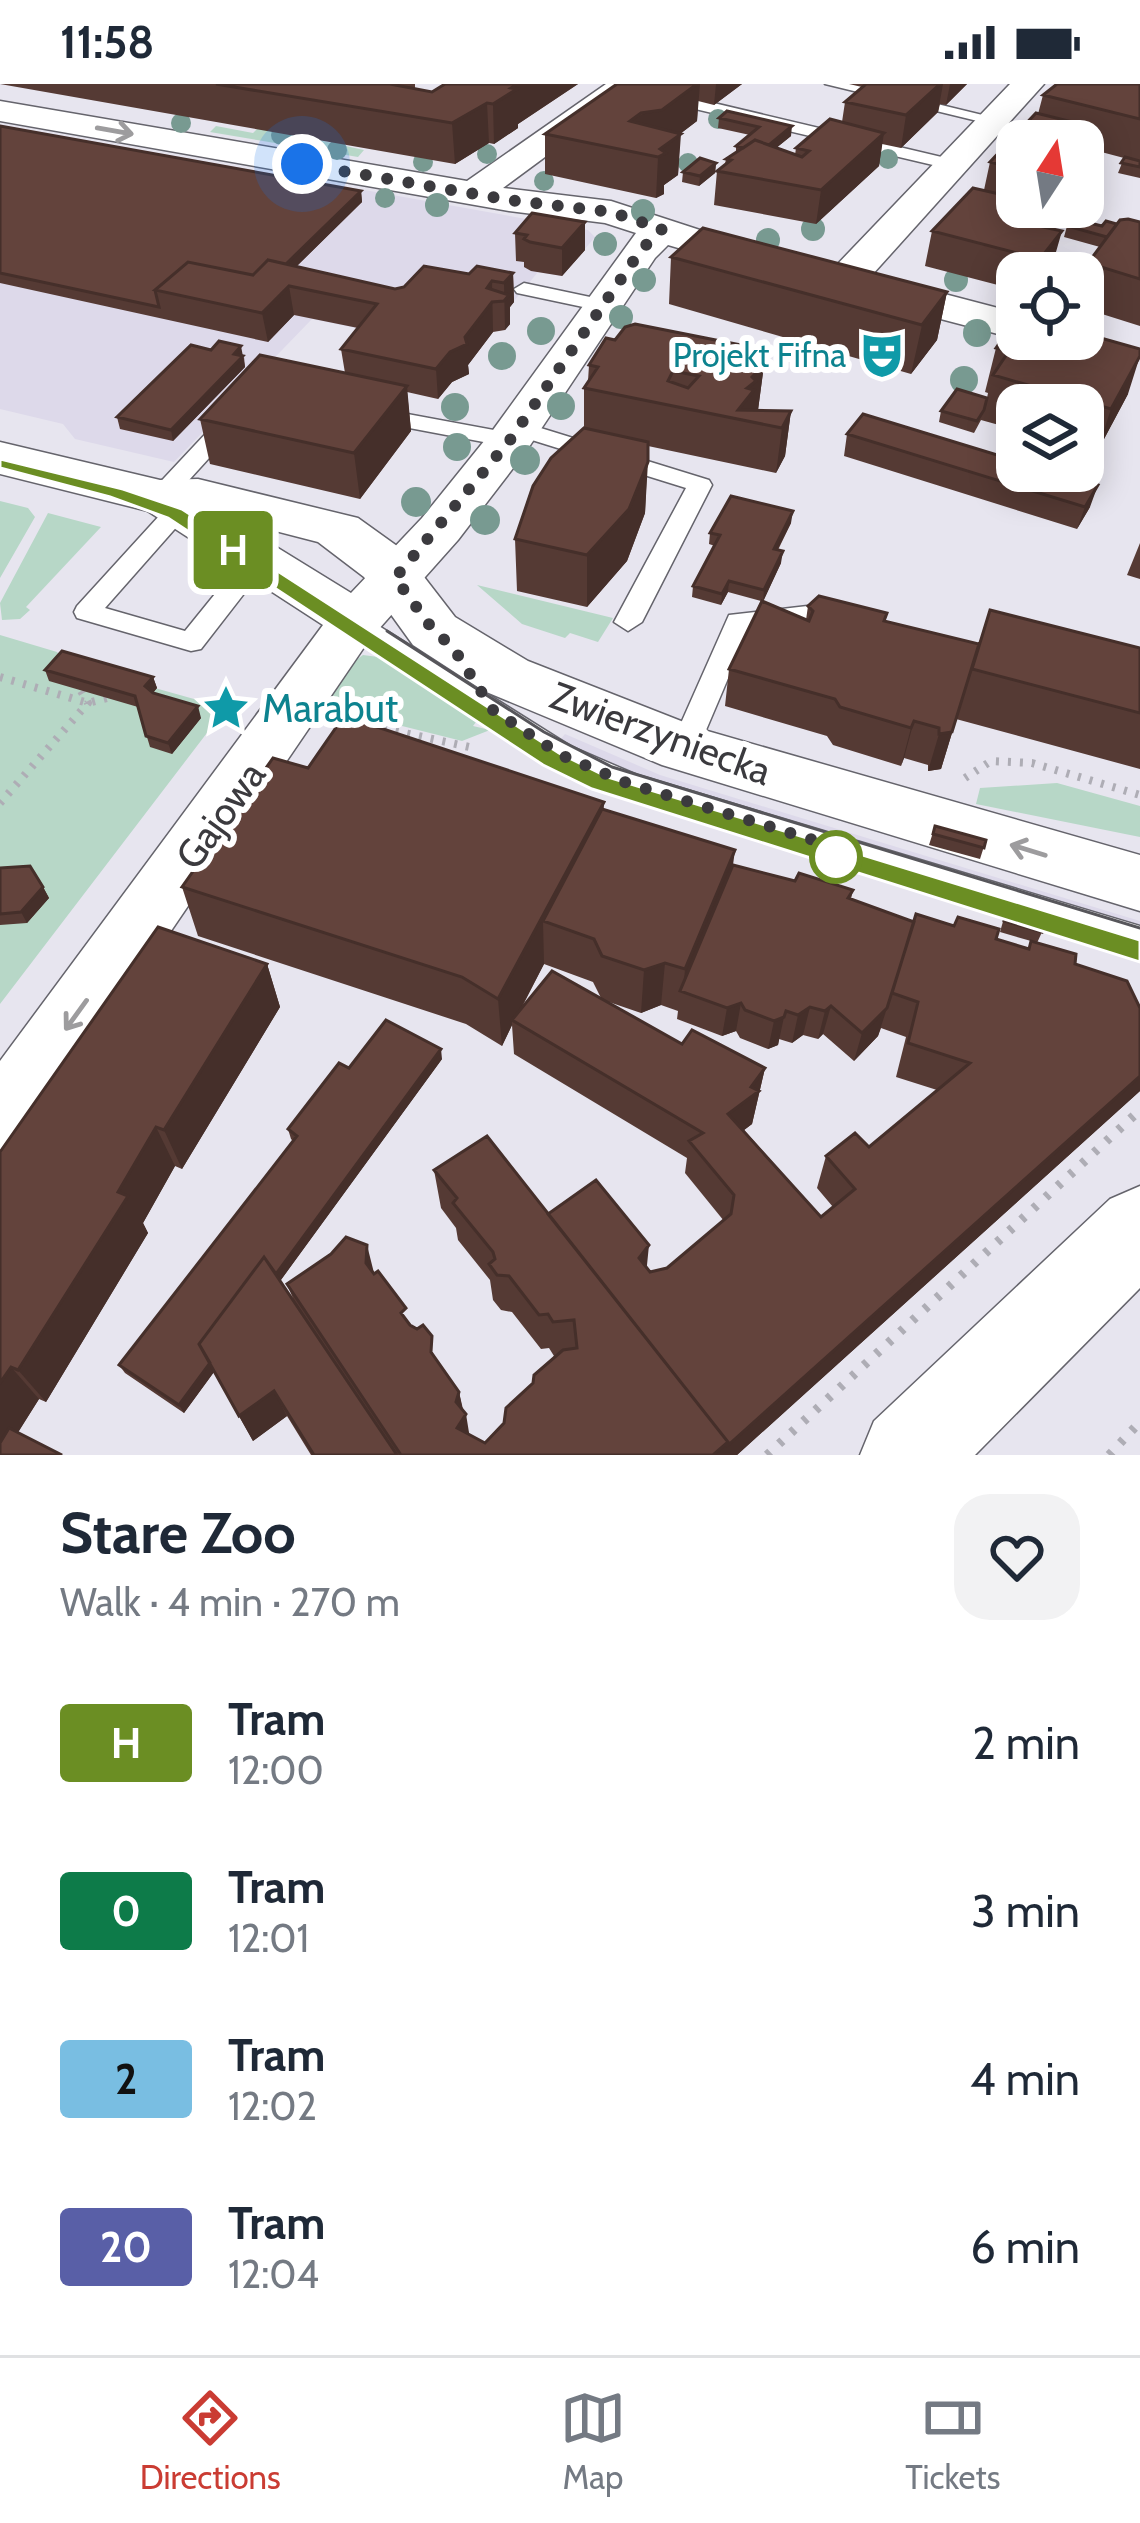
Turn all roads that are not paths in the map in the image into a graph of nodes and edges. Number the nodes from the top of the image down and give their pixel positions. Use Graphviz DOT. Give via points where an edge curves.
graph roads {
  1 [pos="833,84"];
  2 [pos="1028,84"];
  3 [pos="626,86"];
  4 [pos="0,111"];
  5 [pos="994,120"];
  6 [pos="950,164"];
  7 [pos="475,194"];
  8 [pos="662,229"];
  9 [pos="739,253"];
  10 [pos="802,270"];
  11 [pos="844,280"];
  12 [pos="524,289"];
  13 [pos="602,305"];
  14 [pos="996,320"];
  15 [pos="250,398"];
  16 [pos="353,410"];
  17 [pos="514,434"];
  18 [pos="0,458"];
  19 [pos="170,503"];
  20 [pos="258,558"];
  21 [pos="395,578"];
  22 [pos="628,622"];
  23 [pos="859,626"];
  24 [pos="355,632"];
  25 [pos="443,639"];
  26 [pos="493,710"];
  27 [pos="686,748"];
  28 [pos="1140,883"];
  29 [pos="1140,940"];
  30 [pos="0,1120"];
  31 [pos="1140,1228"];
  32 [pos="908,1455"];
  1 -- 5 [label="lane"];
  2 -- 5 [label="street"];
  3 -- 6 [label="lane"];
  3 -- 7 [label="street"];
  4 -- 7 [label="street, one-way"];
  5 -- 6 [label="street"];
  6 -- 11 [label="street"];
  7 -- 8 [label="street" via="611,212"];
  8 -- 9 [label="street"];
  8 -- 13 [label="street, Gajowa"];
  10 -- 11 [label="street"];
  11 -- 14 [label="street"];
  12 -- 13 [label="lane"];
  13 -- 17 [label="street, Gajowa"];
  15 -- 19 [label="lane"];
  16 -- 17 [label="lane"];
  17 -- 21 [label="street, Gajowa"];
  17 -- 22 [label="lane" via="561,437 700,485"];
  18 -- 19 [label="street, Zwierzyniecka"];
  19 -- 20 [label="street, Zwierzyniecka"];
  19 -- 20 [label="lane" via="87,612 191,642"];
  19 -- 21 [label="street, Zwierzyniecka" via="198,495 338,530"];
  20 -- 24 [label="street, Zwierzyniecka"];
  21 -- 24 [label="street, Gajowa"];
  21 -- 25 [label="street, Zwierzyniecka"];
  23 -- 27 [label="lane" via="817,614 739,621"];
  24 -- 25 [label="street"];
  24 -- 26 [label="lane"];
  24 -- 30 [label="street, Gajowa, one-way" via="295,707 223,837 150,940"];
  25 -- 26 [label="lane"];
  25 -- 27 [label="street, Zwierzyniecka" via="506,676"];
  26 -- 29 [label="lane" via="561,755 627,783"];
  28 -- 27 [label="street, Zwierzyniecka, one-way"];
  31 -- 32 [label="street"];
}
